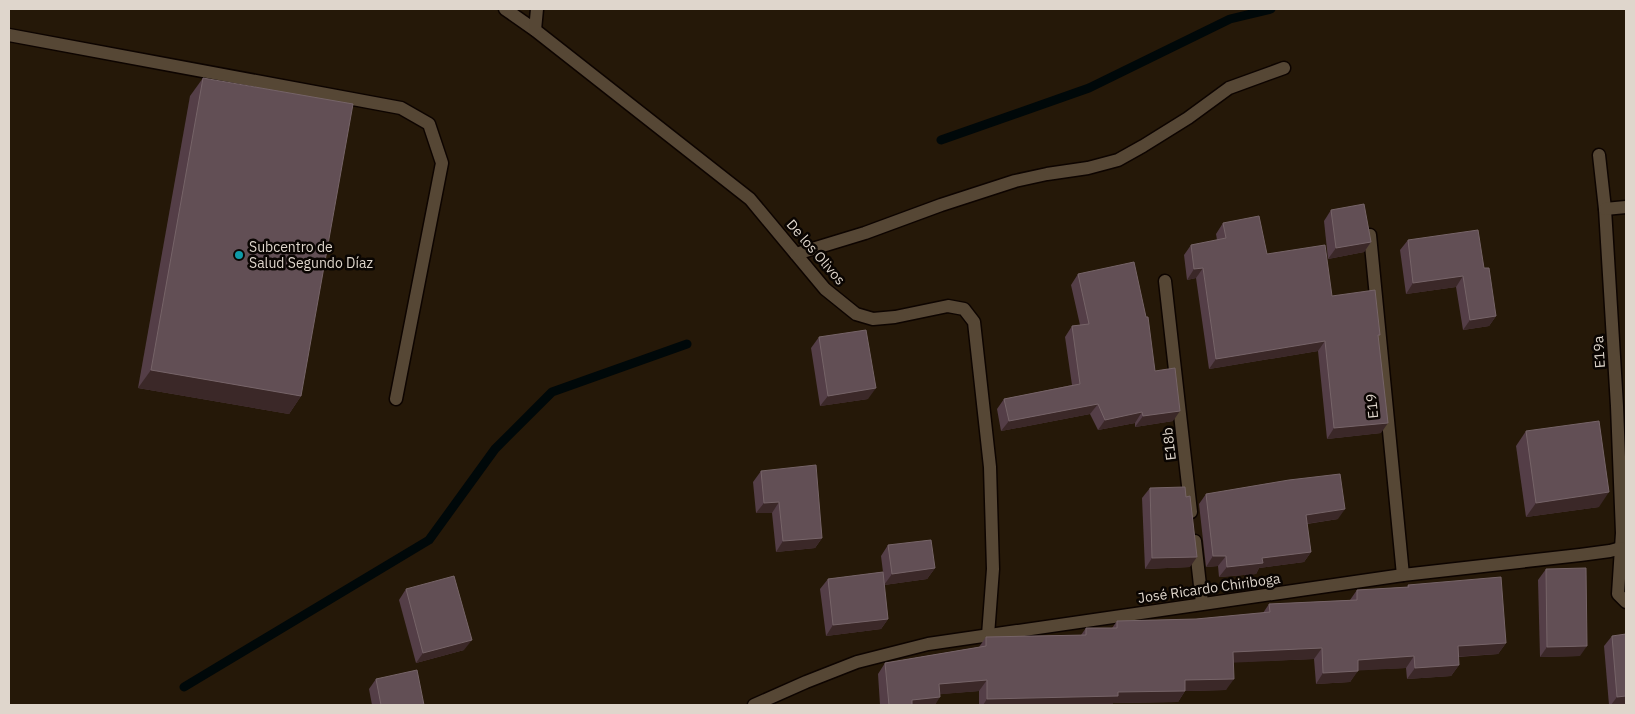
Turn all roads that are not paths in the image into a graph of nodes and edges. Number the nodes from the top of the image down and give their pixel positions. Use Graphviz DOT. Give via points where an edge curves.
graph roads {
  1 [pos="505,9"];
  2 [pos="537,9"];
  3 [pos="535,30"];
  4 [pos="9,34"];
  5 [pos="1284,68"];
  6 [pos="1599,155"];
  7 [pos="1626,207"];
  8 [pos="1605,209"];
  9 [pos="1370,235"];
  10 [pos="796,254"];
  11 [pos="1165,281"];
  12 [pos="396,399"];
  13 [pos="1622,405"];
  14 [pos="1621,548"];
  15 [pos="1403,575"];
  16 [pos="1626,602"];
  17 [pos="1202,604"];
  18 [pos="988,635"];
  19 [pos="754,705"];
  1 -- 3 [label="street, De los Olivos"];
  2 -- 3 [label="street"];
  3 -- 10 [label="street, De los Olivos" via="750,199"];
  4 -- 12 [label="street" via="401,108 429,124 442,163"];
  5 -- 10 [label="street" via="1228,88 1188,118 1118,160 1015,181"];
  6 -- 8 [label="street, E19a"];
  7 -- 8 [label="street"];
  8 -- 13 [label="street, E19a"];
  9 -- 15 [label="street, E19"];
  10 -- 18 [label="street, De los Olivos" via="825,289 856,314 873,319 948,306 964,310 974,322 990,467 993,569"];
  11 -- 17 [label="street, E18b"];
  13 -- 14 [label="street, E19a"];
  14 -- 15 [label="street, José Ricardo Chiriboga"];
  14 -- 16 [label="street" via="1618,594"];
  15 -- 17 [label="street, José Ricardo Chiriboga"];
  17 -- 18 [label="street, José Ricardo Chiriboga"];
  18 -- 19 [label="street, José Ricardo Chiriboga" via="928,644 857,662"];
}
